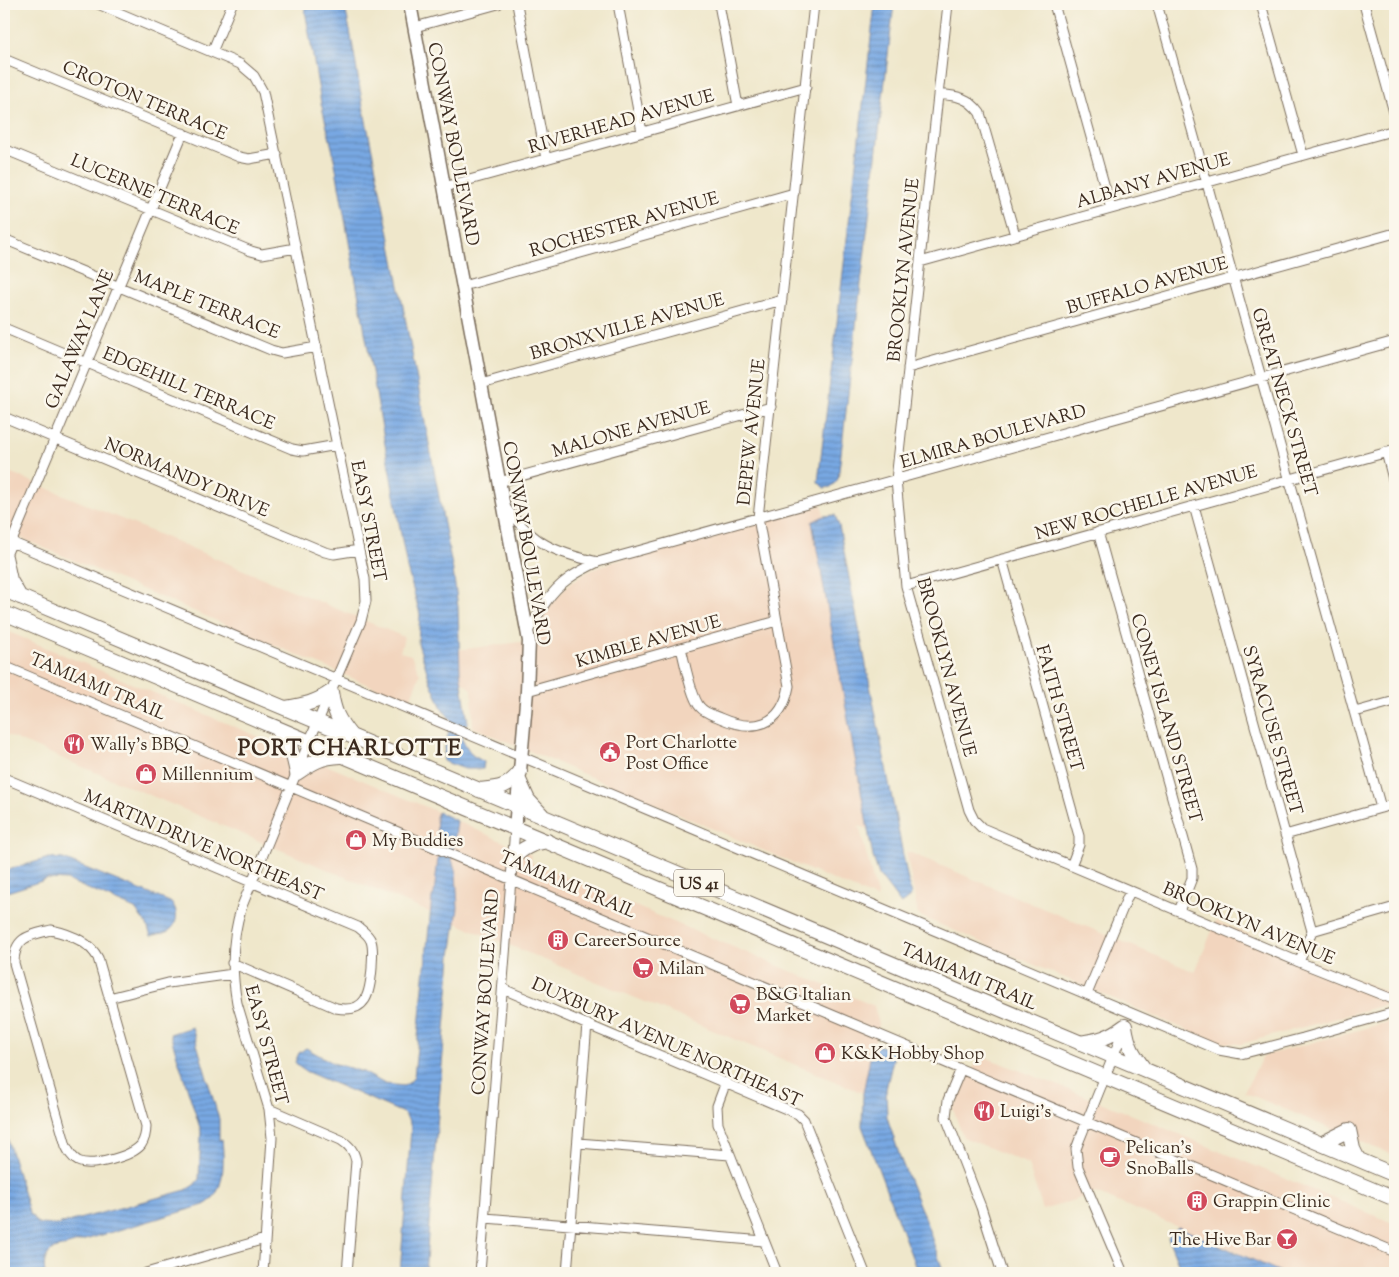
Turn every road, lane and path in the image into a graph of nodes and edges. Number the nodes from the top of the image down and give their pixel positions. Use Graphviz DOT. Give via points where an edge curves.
graph roads {
  1 [pos="98,4"];
  2 [pos="232,4"];
  3 [pos="410,4"];
  4 [pos="498,4"];
  5 [pos="517,4"];
  6 [pos="618,4"];
  7 [pos="719,4"];
  8 [pos="814,4"];
  9 [pos="948,4"];
  10 [pos="1054,4"];
  11 [pos="1157,4"];
  12 [pos="1261,4"];
  13 [pos="1364,4"];
  14 [pos="415,27"];
  15 [pos="212,52"];
  16 [pos="4,59"];
  17 [pos="806,87"];
  18 [pos="938,94"];
  19 [pos="738,106"];
  20 [pos="1395,116"];
  21 [pos="1395,130"];
  22 [pos="642,132"];
  23 [pos="183,133"];
  24 [pos="4,149"];
  25 [pos="277,154"];
  26 [pos="1303,155"];
  27 [pos="546,159"];
  28 [pos="1207,182"];
  29 [pos="444,187"];
  30 [pos="794,193"];
  31 [pos="1111,208"];
  32 [pos="151,210"];
  33 [pos="1395,233"];
  34 [pos="1015,235"];
  35 [pos="4,239"];
  36 [pos="296,248"];
  37 [pos="920,262"];
  38 [pos="1234,278"];
  39 [pos="119,286"];
  40 [pos="463,286"];
  41 [pos="782,300"];
  42 [pos="4,328"];
  43 [pos="1395,341"];
  44 [pos="317,346"];
  45 [pos="87,362"];
  46 [pos="908,368"];
  47 [pos="1262,378"];
  48 [pos="481,384"];
  49 [pos="770,406"];
  50 [pos="4,417"];
  51 [pos="55,439"];
  52 [pos="337,445"];
  53 [pos="1395,450"];
  54 [pos="1386,452"];
  55 [pos="1290,479"];
  56 [pos="896,480"];
  57 [pos="499,482"];
  58 [pos="1395,487"];
  59 [pos="504,506"];
  60 [pos="1194,506"];
  61 [pos="758,518"];
  62 [pos="1098,532"];
  63 [pos="8,540"];
  64 [pos="359,550"];
  65 [pos="4,558"];
  66 [pos="1002,559"];
  67 [pos="598,562"];
  68 [pos="906,586"];
  69 [pos="4,590"];
  70 [pos="20,597"];
  71 [pos="4,613"];
  72 [pos="777,621"];
  73 [pos="527,632"];
  74 [pos="681,648"];
  75 [pos="4,666"];
  76 [pos="337,678"];
  77 [pos="527,691"];
  78 [pos="331,692"];
  79 [pos="1395,701"];
  80 [pos="283,708"];
  81 [pos="1354,712"];
  82 [pos="317,722"];
  83 [pos="277,728"];
  84 [pos="351,737"];
  85 [pos="308,742"];
  86 [pos="343,756"];
  87 [pos="521,756"];
  88 [pos="297,773"];
  89 [pos="519,776"];
  90 [pos="4,778"];
  91 [pos="291,787"];
  92 [pos="478,790"];
  93 [pos="1395,804"];
  94 [pos="516,806"];
  95 [pos="1381,808"];
  96 [pos="544,818"];
  97 [pos="515,828"];
  98 [pos="1285,835"];
  99 [pos="547,841"];
  100 [pos="513,858"];
  101 [pos="1071,866"];
  102 [pos="512,880"];
  103 [pos="252,883"];
  104 [pos="1130,891"];
  105 [pos="1395,908"];
  106 [pos="1179,911"];
  107 [pos="1312,931"];
  108 [pos="1299,962"];
  109 [pos="232,963"];
  110 [pos="233,974"];
  111 [pos="503,988"];
  112 [pos="1087,994"];
  113 [pos="109,998"];
  114 [pos="1395,1000"];
  115 [pos="1395,1012"];
  116 [pos="1130,1013"];
  117 [pos="587,1024"];
  118 [pos="1125,1026"];
  119 [pos="1080,1043"];
  120 [pos="1113,1057"];
  121 [pos="961,1069"];
  122 [pos="1146,1071"];
  123 [pos="1104,1076"];
  124 [pos="726,1082"];
  125 [pos="269,1109"];
  126 [pos="1087,1122"];
  127 [pos="578,1143"];
  128 [pos="1321,1144"];
  129 [pos="730,1155"];
  130 [pos="1358,1159"];
  131 [pos="1395,1176"];
  132 [pos="1395,1199"];
  133 [pos="485,1218"];
  134 [pos="571,1225"];
  135 [pos="265,1239"];
  136 [pos="764,1241"];
  137 [pos="1395,1252"];
  138 [pos="146,1273"];
  139 [pos="263,1273"];
  140 [pos="347,1273"];
  141 [pos="480,1273"];
  142 [pos="567,1273"];
  143 [pos="777,1273"];
  144 [pos="865,1273"];
  145 [pos="1002,1273"];
  146 [pos="1123,1273"];
  1 -- 15 [label="street, EASY STREET"];
  2 -- 15 [label="street"];
  3 -- 14 [label="street, CONWAY BOULEVARD"];
  4 -- 14 [label="street"];
  5 -- 27 [label="street"];
  6 -- 22 [label="street"];
  7 -- 19 [label="street"];
  8 -- 17 [label="street, DEPEW AVENUE"];
  9 -- 18 [label="street, BROOKLYN AVENUE"];
  10 -- 31 [label="street"];
  11 -- 28 [label="street, GREAT NECK STREET"];
  12 -- 26 [label="street"];
  13 -- 20 [label="street"];
  14 -- 29 [label="street, CONWAY BOULEVARD"];
  15 -- 25 [label="street, EASY STREET" via="240,64 259,84 266,101"];
  16 -- 23 [label="street, CROTON TERRACE"];
  17 -- 19 [label="street, RIVERHEAD AVENUE"];
  17 -- 30 [label="street, DEPEW AVENUE"];
  18 -- 34 [label="street" via="963,98 980,113"];
  18 -- 37 [label="street, BROOKLYN AVENUE"];
  19 -- 22 [label="street, RIVERHEAD AVENUE"];
  21 -- 26 [label="street, ALBANY AVENUE"];
  22 -- 27 [label="street, RIVERHEAD AVENUE"];
  23 -- 25 [label="street, CROTON TERRACE" via="239,157 248,159"];
  23 -- 32 [label="street, GALAWAY LANE"];
  24 -- 32 [label="street, LUCERNE TERRACE"];
  25 -- 36 [label="street, EASY STREET"];
  26 -- 28 [label="street, ALBANY AVENUE"];
  27 -- 29 [label="street, RIVERHEAD AVENUE"];
  28 -- 31 [label="street, ALBANY AVENUE"];
  28 -- 38 [label="street, GREAT NECK STREET"];
  29 -- 40 [label="street, CONWAY BOULEVARD"];
  30 -- 40 [label="street, ROCHESTER AVENUE"];
  30 -- 41 [label="street, DEPEW AVENUE"];
  31 -- 34 [label="street, ALBANY AVENUE"];
  32 -- 36 [label="street, LUCERNE TERRACE" via="251,252 262,254"];
  32 -- 39 [label="street, GALAWAY LANE"];
  33 -- 38 [label="street, BUFFALO AVENUE"];
  34 -- 37 [label="street, ALBANY AVENUE"];
  35 -- 39 [label="street, MAPLE TERRACE"];
  36 -- 44 [label="street, EASY STREET"];
  37 -- 46 [label="street, BROOKLYN AVENUE"];
  38 -- 46 [label="street, BUFFALO AVENUE"];
  38 -- 47 [label="street, GREAT NECK STREET"];
  39 -- 44 [label="street, MAPLE TERRACE" via="271,350 282,353"];
  39 -- 45 [label="street, GALAWAY LANE"];
  40 -- 48 [label="street, CONWAY BOULEVARD"];
  41 -- 48 [label="street, BRONXVILLE AVENUE"];
  41 -- 49 [label="street, DEPEW AVENUE"];
  42 -- 45 [label="street, EDGEHILL TERRACE"];
  43 -- 47 [label="street, ELMIRA BOULEVARD"];
  44 -- 52 [label="street, EASY STREET"];
  45 -- 51 [label="street, GALAWAY LANE"];
  45 -- 52 [label="street, EDGEHILL TERRACE" via="292,449 303,451"];
  46 -- 56 [label="street, BROOKLYN AVENUE"];
  47 -- 55 [label="street, GREAT NECK STREET"];
  47 -- 56 [label="street, ELMIRA BOULEVARD"];
  48 -- 57 [label="street, CONWAY BOULEVARD"];
  49 -- 57 [label="street, MALONE AVENUE"];
  49 -- 61 [label="street, DEPEW AVENUE"];
  50 -- 51 [label="street, NORMANDY DRIVE"];
  51 -- 63 [label="street, GALAWAY LANE"];
  51 -- 64 [label="street, NORMANDY DRIVE" via="325,552 334,554"];
  52 -- 64 [label="street, EASY STREET"];
  53 -- 54 [label="street, NEW ROCHELLE AVENUE"];
  54 -- 55 [label="street, NEW ROCHELLE AVENUE"];
  54 -- 58 [label="street"];
  55 -- 60 [label="street, NEW ROCHELLE AVENUE"];
  55 -- 81 [label="street, GREAT NECK STREET"];
  56 -- 61 [label="street, ELMIRA BOULEVARD"];
  56 -- 68 [label="street, BROOKLYN AVENUE"];
  57 -- 59 [label="street, CONWAY BOULEVARD"];
  59 -- 67 [label="street, ELMIRA BOULEVARD" via="523,528 548,547"];
  59 -- 73 [label="street, CONWAY BOULEVARD"];
  60 -- 62 [label="street, NEW ROCHELLE AVENUE"];
  60 -- 98 [label="street, SYRACUSE STREET"];
  61 -- 67 [label="street, ELMIRA BOULEVARD"];
  61 -- 72 [label="street, DEPEW AVENUE"];
  62 -- 66 [label="street, NEW ROCHELLE AVENUE"];
  62 -- 106 [label="street, CONEY ISLAND STREET" via="1192,869 1192,878"];
  63 -- 65 [label="street, GALAWAY LANE"];
  63 -- 76 [label="street, TAMIAMI TRAIL"];
  64 -- 76 [label="street, EASY STREET" via="366,601"];
  65 -- 70 [label="main road" via="10,580"];
  66 -- 68 [label="street, NEW ROCHELLE AVENUE"];
  66 -- 101 [label="street, FAITH STREET" via="1079,836"];
  67 -- 73 [label="street, ELMIRA BOULEVARD" via="557,588"];
  68 -- 101 [label="street, BROOKLYN AVENUE" via="968,810 982,828"];
  69 -- 70 [label="main road, TAMIAMI TRAIL / US 41"];
  70 -- 80 [label="main road, TAMIAMI TRAIL / US 41"];
  71 -- 83 [label="main road, TAMIAMI TRAIL / US 41"];
  72 -- 74 [label="street, KIMBLE AVENUE"];
  72 -- 74 [label="street, DEPEW AVENUE" via="787,697 774,716 754,726 731,723 698,706"];
  73 -- 77 [label="street, CONWAY BOULEVARD"];
  74 -- 77 [label="street, KIMBLE AVENUE"];
  75 -- 91 [label="street, TAMIAMI TRAIL"];
  76 -- 78 [label="street, EASY STREET"];
  76 -- 87 [label="street, TAMIAMI TRAIL"];
  77 -- 87 [label="street, CONWAY BOULEVARD"];
  78 -- 80 [label="main road" via="307,705"];
  78 -- 82 [label="street, EASY STREET"];
  78 -- 84 [label="main road" via="339,721"];
  79 -- 81 [label="street"];
  80 -- 82 [label="main road, TAMIAMI TRAIL / US 41"];
  81 -- 95 [label="street, GREAT NECK STREET"];
  82 -- 84 [label="main road, TAMIAMI TRAIL / US 41"];
  82 -- 85 [label="street, EASY STREET"];
  83 -- 85 [label="main road, TAMIAMI TRAIL / US 41"];
  83 -- 88 [label="main road" via="290,744"];
  84 -- 92 [label="main road, TAMIAMI TRAIL / US 41"];
  85 -- 86 [label="main road, TAMIAMI TRAIL / US 41"];
  85 -- 88 [label="street, EASY STREET"];
  86 -- 88 [label="main road" via="313,762"];
  86 -- 97 [label="main road, TAMIAMI TRAIL / US 41"];
  87 -- 89 [label="street, CONWAY BOULEVARD"];
  87 -- 112 [label="street, TAMIAMI TRAIL"];
  88 -- 91 [label="street, EASY STREET"];
  89 -- 92 [label="main road" via="504,786"];
  89 -- 94 [label="street, CONWAY BOULEVARD"];
  89 -- 96 [label="main road" via="528,800"];
  90 -- 103 [label="street, MARTIN DRIVE NORTHEAST"];
  91 -- 102 [label="street, TAMIAMI TRAIL"];
  91 -- 103 [label="street, EASY STREET"];
  92 -- 94 [label="main road, TAMIAMI TRAIL / US 41"];
  93 -- 95 [label="street"];
  94 -- 96 [label="main road, TAMIAMI TRAIL / US 41"];
  94 -- 97 [label="street, CONWAY BOULEVARD"];
  95 -- 98 [label="street"];
  96 -- 119 [label="main road, TAMIAMI TRAIL / US 41"];
  97 -- 99 [label="main road, TAMIAMI TRAIL / US 41"];
  97 -- 100 [label="street, CONWAY BOULEVARD"];
  98 -- 107 [label="street, SYRACUSE STREET"];
  99 -- 100 [label="main road" via="531,844"];
  99 -- 123 [label="main road, TAMIAMI TRAIL / US 41"];
  100 -- 102 [label="street, CONWAY BOULEVARD"];
  101 -- 104 [label="street, BROOKLYN AVENUE"];
  102 -- 111 [label="street, CONWAY BOULEVARD"];
  102 -- 121 [label="street, TAMIAMI TRAIL"];
  103 -- 109 [label="street, EASY STREET" via="239,915"];
  103 -- 109 [label="street, MARTIN DRIVE NORTHEAST" via="365,932 373,948 368,996 355,1008 336,1008"];
  104 -- 106 [label="street, BROOKLYN AVENUE"];
  104 -- 112 [label="street"];
  105 -- 107 [label="street"];
  106 -- 108 [label="street, BROOKLYN AVENUE"];
  107 -- 108 [label="street"];
  108 -- 114 [label="street, BROOKLYN AVENUE"];
  109 -- 110 [label="street, EASY STREET"];
  110 -- 113 [label="street" via="168,984"];
  110 -- 125 [label="street, EASY STREET" via="237,1003"];
  111 -- 117 [label="street, DUXBURY AVENUE NORTHEAST"];
  111 -- 133 [label="street, CONWAY BOULEVARD"];
  112 -- 116 [label="street, TAMIAMI TRAIL"];
  113 -- 113 [label="street" via="98,958 87,943 51,930 32,935 18,946 14,963 66,1146 71,1156 87,1164 128,1154 142,1144 146,1135"];
  115 -- 116 [label="street, TAMIAMI TRAIL" via="1240,1054 1219,1050"];
  116 -- 118 [label="street"];
  117 -- 124 [label="street, DUXBURY AVENUE NORTHEAST"];
  117 -- 127 [label="street"];
  118 -- 119 [label="main road" via="1100,1040"];
  118 -- 120 [label="street"];
  118 -- 122 [label="main road" via="1128,1043"];
  119 -- 120 [label="main road, TAMIAMI TRAIL / US 41"];
  120 -- 122 [label="main road, TAMIAMI TRAIL / US 41"];
  120 -- 123 [label="street"];
  121 -- 126 [label="street, TAMIAMI TRAIL"];
  121 -- 145 [label="street" via="948,1100 946,1117 981,1207"];
  122 -- 128 [label="main road, TAMIAMI TRAIL / US 41"];
  123 -- 126 [label="street"];
  123 -- 132 [label="main road, TAMIAMI TRAIL / US 41"];
  124 -- 129 [label="street" via="717,1115"];
  124 -- 144 [label="street, DUXBURY AVENUE NORTHEAST" via="790,1109 804,1120"];
  125 -- 135 [label="street, EASY STREET" via="272,1148"];
  125 -- 140 [label="street" via="341,1140 354,1152 356,1161"];
  126 -- 137 [label="street, TAMIAMI TRAIL"];
  126 -- 146 [label="street" via="1076,1149 1078,1168"];
  127 -- 129 [label="street"];
  127 -- 134 [label="street"];
  128 -- 130 [label="main road, TAMIAMI TRAIL / US 41"];
  128 -- 130 [label="main road" via="1349,1130"];
  129 -- 136 [label="street"];
  130 -- 131 [label="main road, TAMIAMI TRAIL / US 41"];
  133 -- 134 [label="street"];
  133 -- 141 [label="street, CONWAY BOULEVARD"];
  134 -- 136 [label="street"];
  134 -- 142 [label="street"];
  135 -- 138 [label="street"];
  135 -- 139 [label="street, EASY STREET"];
  136 -- 143 [label="street"];
}
